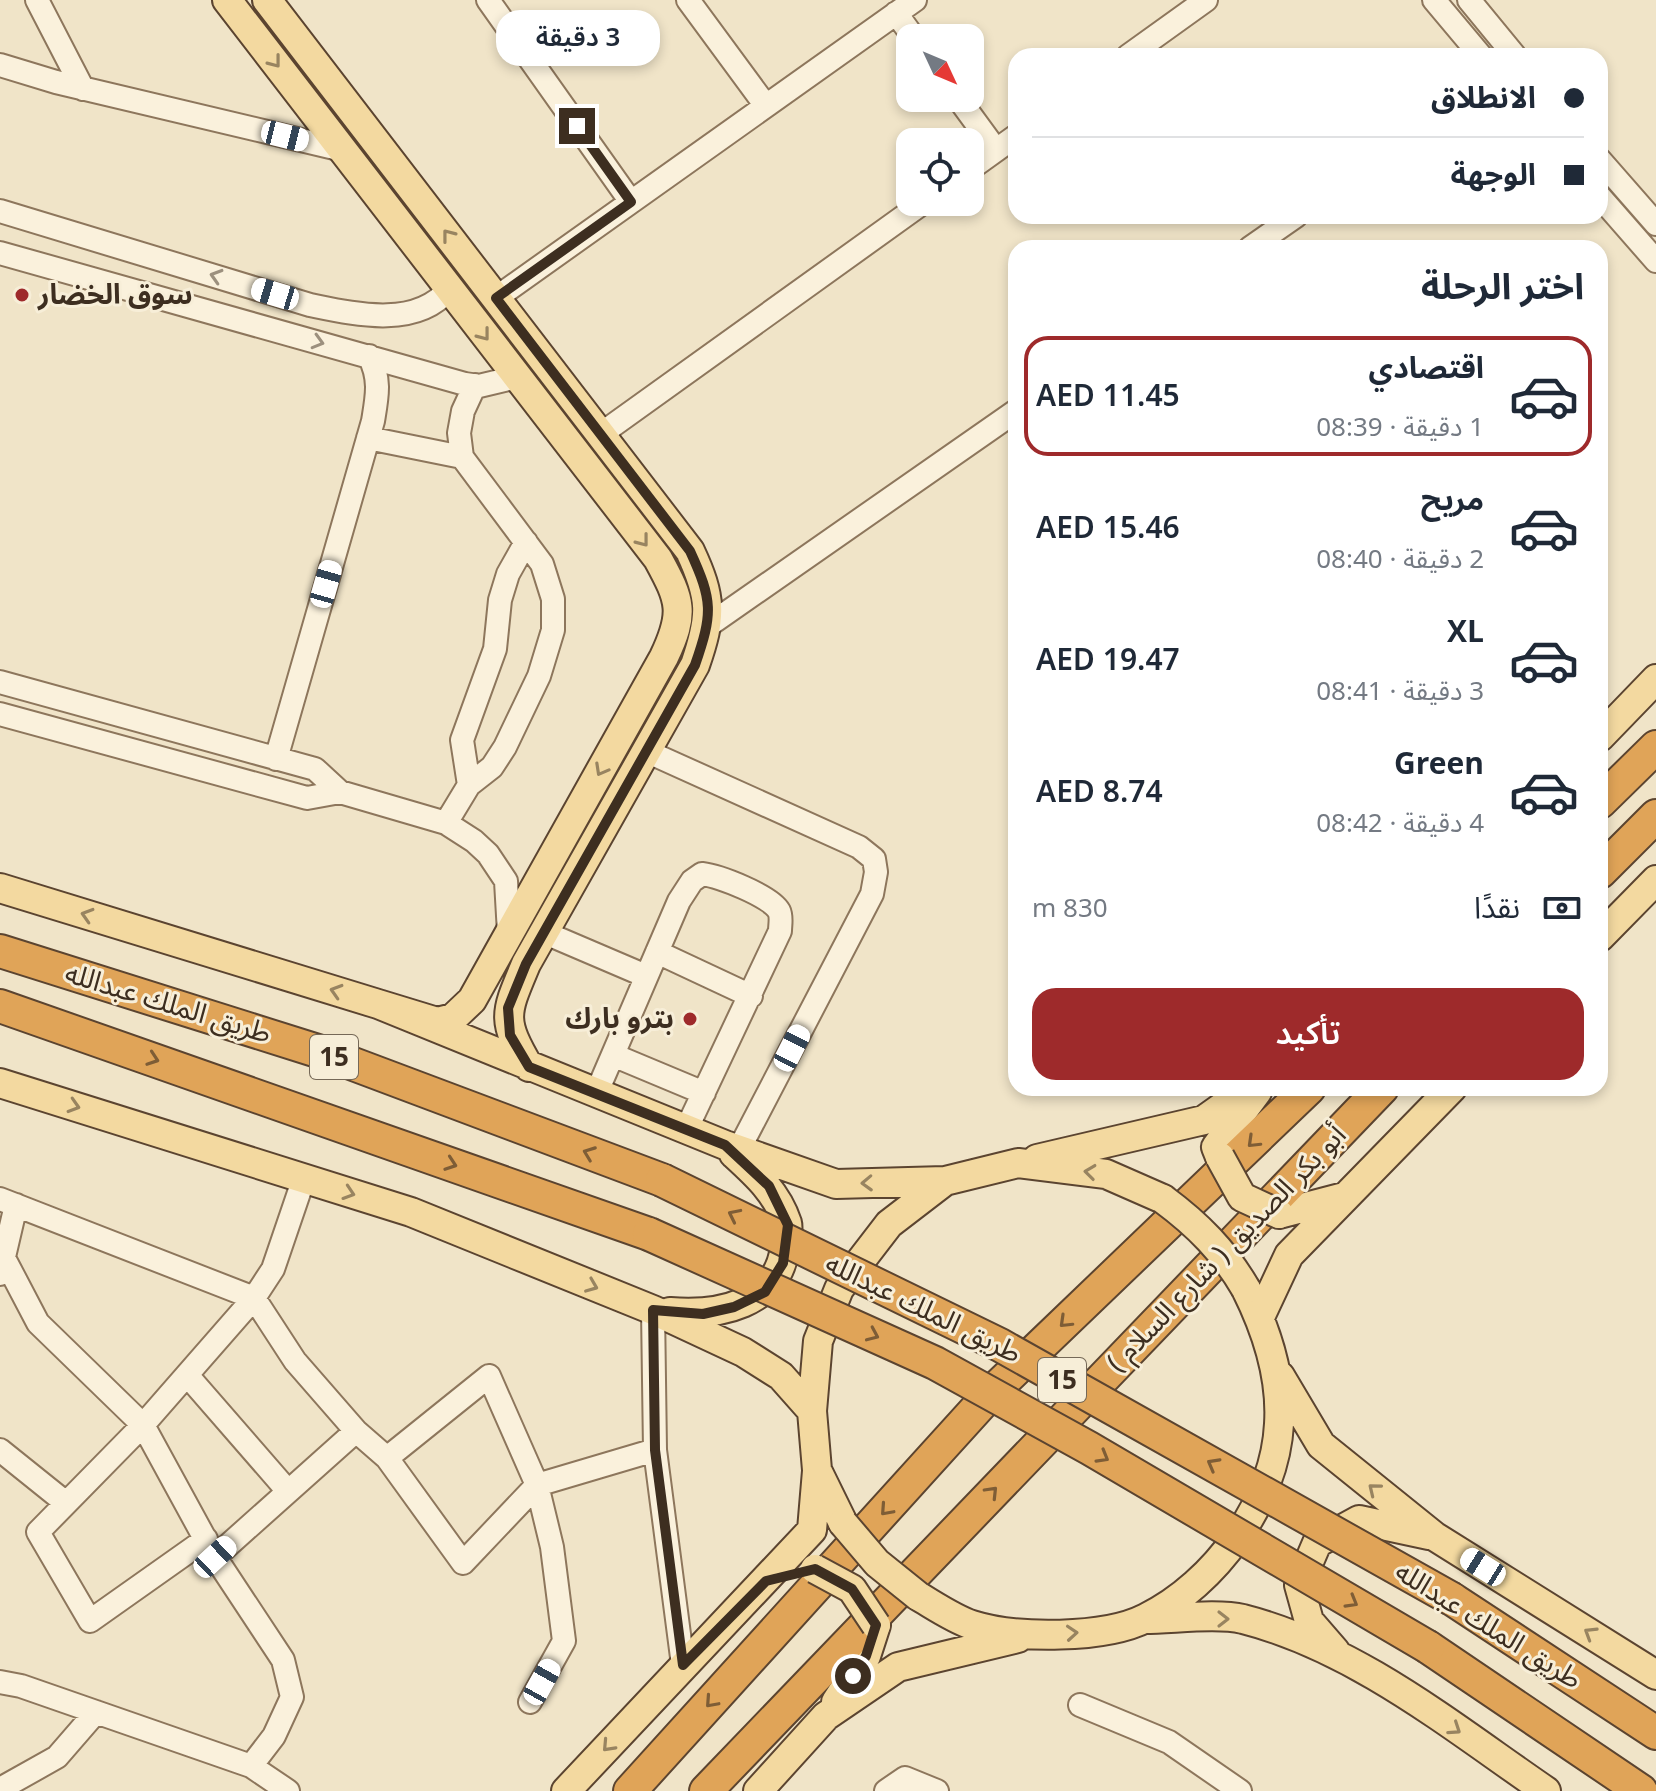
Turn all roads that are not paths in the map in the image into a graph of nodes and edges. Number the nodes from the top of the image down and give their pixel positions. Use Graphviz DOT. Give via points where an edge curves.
graph roads {
  1 [pos="37,0"];
  2 [pos="227,0"];
  3 [pos="267,0"];
  4 [pos="488,0"];
  5 [pos="688,0"];
  6 [pos="915,0"];
  7 [pos="1206,0"];
  8 [pos="1434,0"];
  9 [pos="1469,0"];
  10 [pos="896,13"];
  11 [pos="904,24"];
  12 [pos="1139,48"];
  13 [pos="1474,48"];
  14 [pos="1508,48"];
  15 [pos="0,65"];
  16 [pos="83,89"];
  17 [pos="766,106"];
  18 [pos="968,112"];
  19 [pos="1008,142"];
  20 [pos="343,150"];
  21 [pos="996,150"];
  22 [pos="984,159"];
  23 [pos="1608,169"];
  24 [pos="631,202"];
  25 [pos="1608,206"];
  26 [pos="0,211"];
  27 [pos="905,216"];
  28 [pos="1284,224"];
  29 [pos="1656,224"];
  30 [pos="50,226"];
  31 [pos="1262,240"];
  32 [pos="0,253"];
  33 [pos="1656,261"];
  34 [pos="62,270"];
  35 [pos="449,289"];
  36 [pos="275,294"];
  37 [pos="496,298"];
  38 [pos="265,326"];
  39 [pos="369,356"];
  40 [pos="517,377"];
  41 [pos="475,385"];
  42 [pos="1008,417"];
  43 [pos="601,434"];
  44 [pos="368,438"];
  45 [pos="462,457"];
  46 [pos="526,542"];
  47 [pos="709,625"];
  48 [pos="1656,679"];
  49 [pos="0,682"];
  50 [pos="0,714"];
  51 [pos="1608,729"];
  52 [pos="178,733"];
  53 [pos="1656,747"];
  54 [pos="646,751"];
  55 [pos="276,759"];
  56 [pos="172,761"];
  57 [pos="469,785"];
  58 [pos="340,792"];
  59 [pos="1608,794"];
  60 [pos="1656,816"];
  61 [pos="446,823"];
  62 [pos="1608,864"];
  63 [pos="1656,880"];
  64 [pos="0,888"];
  65 [pos="1608,929"];
  66 [pos="543,932"];
  67 [pos="509,934"];
  68 [pos="0,951"];
  69 [pos="657,952"];
  70 [pos="646,976"];
  71 [pos="751,996"];
  72 [pos="378,1004"];
  73 [pos="0,1006"];
  74 [pos="613,1055"];
  75 [pos="529,1067"];
  76 [pos="0,1083"];
  77 [pos="704,1093"];
  78 [pos="596,1094"];
  79 [pos="1238,1096"];
  80 [pos="1254,1096"];
  81 [pos="1301,1096"];
  82 [pos="1374,1096"];
  83 [pos="1444,1096"];
  84 [pos="686,1130"];
  85 [pos="733,1150"];
  86 [pos="1018,1163"];
  87 [pos="304,1178"];
  88 [pos="945,1181"];
  89 [pos="1346,1196"];
  90 [pos="8,1202"];
  91 [pos="3,1267"];
  92 [pos="254,1298"];
  93 [pos="653,1310"];
  94 [pos="1260,1317"];
  95 [pos="1276,1370"];
  96 [pos="187,1375"];
  97 [pos="812,1411"];
  98 [pos="143,1425"];
  99 [pos="356,1431"];
  100 [pos="0,1450"];
  101 [pos="655,1450"];
  102 [pos="387,1458"];
  103 [pos="817,1470"];
  104 [pos="537,1485"];
  105 [pos="287,1490"];
  106 [pos="66,1503"];
  107 [pos="1434,1536"];
  108 [pos="210,1548"];
  109 [pos="766,1581"];
  110 [pos="1145,1619"];
  111 [pos="1027,1636"];
  112 [pos="1338,1655"];
  113 [pos="683,1665"];
  114 [pos="1656,1675"];
  115 [pos="0,1682"];
  116 [pos="530,1702"];
  117 [pos="1080,1705"];
  118 [pos="96,1712"];
  119 [pos="826,1716"];
  120 [pos="1656,1733"];
  121 [pos="251,1766"];
  122 [pos="0,1789"];
  123 [pos="288,1791"];
  124 [pos="566,1791"];
  125 [pos="630,1791"];
  126 [pos="706,1791"];
  127 [pos="758,1791"];
  128 [pos="886,1791"];
  129 [pos="937,1791"];
  130 [pos="1240,1791"];
  131 [pos="1546,1791"];
  132 [pos="1641,1791"];
  1 -- 16 [label="street"];
  2 -- 20 [label="main road, one-way"];
  37 -- 3 [label="main road, one-way"];
  4 -- 24 [label="street"];
  5 -- 17 [label="street"];
  6 -- 10 [label="street"];
  7 -- 12 [label="street"];
  8 -- 13 [label="street"];
  9 -- 14 [label="street"];
  10 -- 11 [label="street"];
  10 -- 17 [label="street"];
  15 -- 16 [label="street"];
  16 -- 20 [label="street"];
  17 -- 24 [label="street"];
  18 -- 21 [label="street"];
  19 -- 21 [label="street"];
  20 -- 35 [label="main road"];
  21 -- 22 [label="street"];
  23 -- 29 [label="street"];
  24 -- 37 [label="street"];
  25 -- 33 [label="street"];
  26 -- 30 [label="street"];
  27 -- 43 [label="street"];
  28 -- 31 [label="street"];
  30 -- 34 [label="street"];
  36 -- 30 [label="street, one-way"];
  32 -- 34 [label="street"];
  34 -- 38 [label="street"];
  35 -- 36 [label="street" via="424,308 381,316"];
  35 -- 40 [label="main road, one-way"];
  36 -- 38 [label="street"];
  37 -- 43 [label="main road"];
  38 -- 39 [label="street, one-way"];
  39 -- 41 [label="street"];
  39 -- 44 [label="street" via="378,387"];
  40 -- 41 [label="street"];
  40 -- 67 [label="main road, one-way" via="658,559 678,595 679,625"];
  41 -- 45 [label="street" via="459,433"];
  42 -- 47 [label="street"];
  43 -- 47 [label="main road" via="690,551 708,589"];
  44 -- 45 [label="street"];
  44 -- 55 [label="street"];
  45 -- 46 [label="street"];
  46 -- 57 [label="street" via="508,574 495,649 462,740"];
  46 -- 57 [label="street" via="542,564 553,599 553,630 539,676 505,747 492,767"];
  47 -- 54 [label="main road" via="695,665"];
  48 -- 51 [label="main road"];
  49 -- 52 [label="street"];
  50 -- 56 [label="street"];
  52 -- 55 [label="street"];
  52 -- 56 [label="street"];
  53 -- 59 [label="highway"];
  54 -- 66 [label="main road"];
  54 -- 85 [label="street" via="859,847 874,859 872,894"];
  55 -- 58 [label="street" via="315,769"];
  56 -- 58 [label="street" via="307,798"];
  57 -- 61 [label="street"];
  58 -- 61 [label="street"];
  60 -- 62 [label="highway"];
  61 -- 67 [label="street" via="498,865 508,891"];
  63 -- 65 [label="main road"];
  72 -- 64 [label="main road, one-way"];
  66 -- 70 [label="street"];
  66 -- 75 [label="main road" via="508,1008 510,1035"];
  67 -- 72 [label="main road" via="472,1000 453,1018 437,1022"];
  120 -- 68 [label="highway, طريق الملك عبدالله / 15, one-way, bridge" via="1452,1599 1000,1345 662,1180 324,1053"];
  69 -- 70 [label="street"];
  69 -- 71 [label="street"];
  69 -- 71 [label="street" via="692,881 702,874 716,875 772,903 781,914 780,931"];
  70 -- 74 [label="street"];
  71 -- 77 [label="street"];
  72 -- 75 [label="main road"];
  73 -- 132 [label="highway, طريق الملك عبدالله / 15, one-way, bridge" via="649,1234 935,1363 1428,1647"];
  74 -- 77 [label="street"];
  74 -- 78 [label="street"];
  75 -- 78 [label="main road"];
  76 -- 87 [label="main road, one-way"];
  77 -- 84 [label="street"];
  78 -- 84 [label="main road"];
  79 -- 86 [label="main road" via="1204,1120"];
  80 -- 89 [label="main road, bridge" via="1216,1147 1242,1197 1279,1214"];
  81 -- 125 [label="highway, ( شارع السلام ) أبو بكر الصديق, one-way" via="990,1394"];
  126 -- 82 [label="highway, ( شارع السلام ) أبو بكر الصديق, one-way"];
  83 -- 89 [label="main road"];
  84 -- 85 [label="main road"];
  88 -- 85 [label="main road, one-way" via="836,1184"];
  85 -- 93 [label="main road" via="769,1186 788,1225 783,1263 765,1292 734,1307 703,1314"];
  86 -- 88 [label="main road"];
  94 -- 86 [label="main road, one-way, bridge" via="1231,1262 1203,1229 1163,1199 1106,1174"];
  87 -- 92 [label="street" via="273,1269"];
  87 -- 93 [label="main road, one-way" via="411,1212"];
  88 -- 97 [label="main road" via="889,1224 839,1289 818,1341"];
  89 -- 94 [label="main road" via="1289,1255"];
  90 -- 91 [label="street"];
  90 -- 92 [label="street"];
  91 -- 98 [label="street" via="38,1323"];
  92 -- 96 [label="street"];
  92 -- 99 [label="street" via="295,1361"];
  93 -- 97 [label="main road" via="781,1376"];
  93 -- 101 [label="street"];
  94 -- 95 [label="main road"];
  107 -- 95 [label="main road, one-way" via="1321,1445"];
  95 -- 110 [label="main road" via="1279,1424 1273,1462 1252,1515 1191,1588"];
  96 -- 98 [label="street"];
  96 -- 105 [label="street"];
  97 -- 103 [label="main road"];
  98 -- 106 [label="street"];
  98 -- 108 [label="street"];
  99 -- 102 [label="street"];
  99 -- 105 [label="street"];
  100 -- 106 [label="street"];
  101 -- 104 [label="street"];
  101 -- 113 [label="street"];
  102 -- 104 [label="street" via="463,1563"];
  102 -- 104 [label="street" via="489,1376"];
  103 -- 109 [label="main road" via="812,1530"];
  103 -- 111 [label="main road, bridge" via="843,1523 877,1563 918,1596 971,1625"];
  104 -- 116 [label="street" via="552,1547 564,1641"];
  105 -- 108 [label="street"];
  106 -- 108 [label="street" via="38,1532 90,1621"];
  107 -- 112 [label="main road" via="1359,1520 1317,1543 1299,1585 1309,1621"];
  114 -- 107 [label="main road, one-way"];
  108 -- 121 [label="street" via="283,1660 292,1697 274,1736"];
  109 -- 113 [label="main road"];
  109 -- 119 [label="main road, bridge" via="815,1569 852,1589 876,1625 866,1656"];
  111 -- 110 [label="main road, one-way" via="1089,1632"];
  110 -- 112 [label="main road, one-way" via="1241,1619"];
  111 -- 119 [label="main road" via="898,1667"];
  112 -- 131 [label="main road, one-way"];
  113 -- 124 [label="main road, one-way"];
  115 -- 118 [label="street"];
  117 -- 130 [label="street" via="1169,1742"];
  118 -- 121 [label="street"];
  118 -- 122 [label="street" via="57,1757"];
  119 -- 127 [label="main road"];
  121 -- 123 [label="street"];
  128 -- 129 [label="street" via="905,1778"];
}
